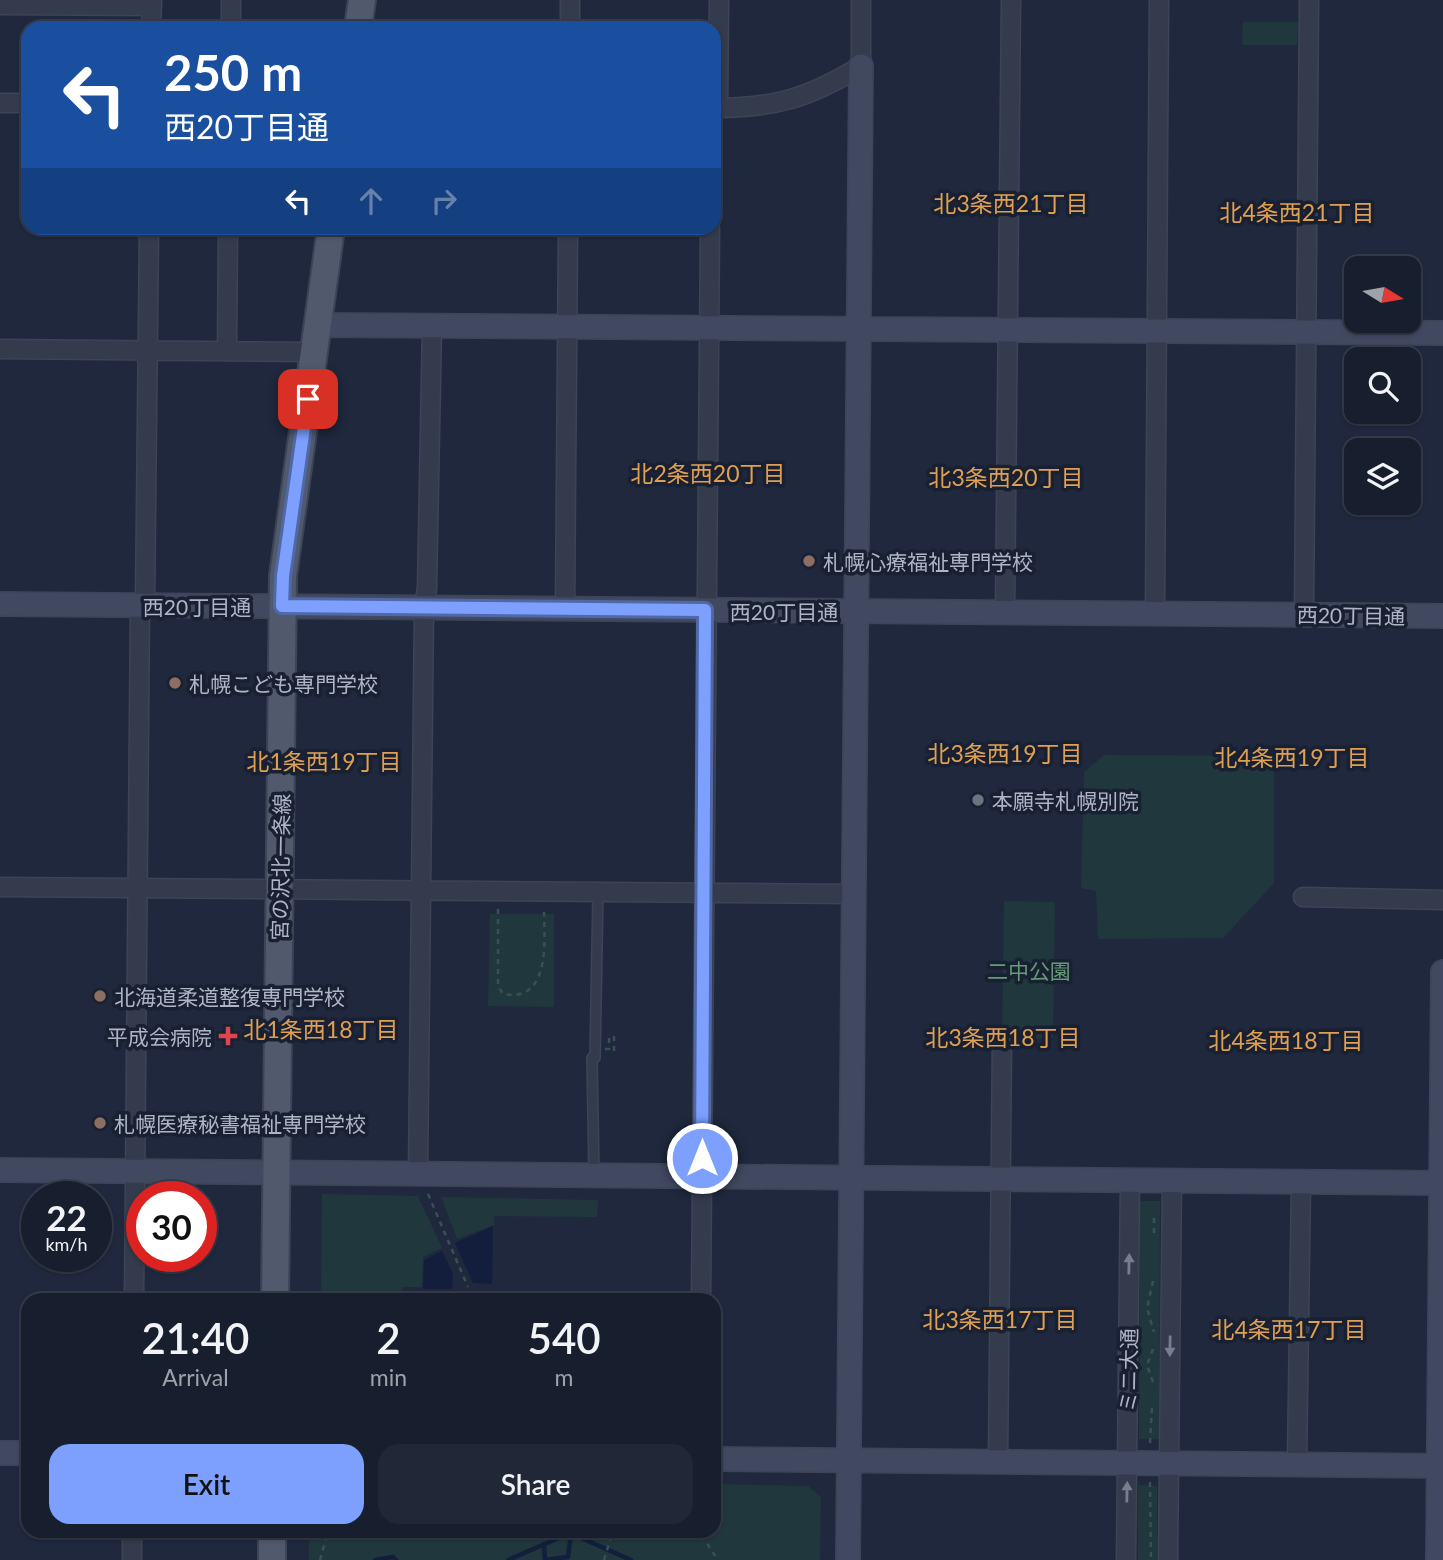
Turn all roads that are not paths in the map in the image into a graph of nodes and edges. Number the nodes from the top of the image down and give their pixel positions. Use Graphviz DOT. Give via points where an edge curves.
graph roads {
  1 [pos="231,0"];
  2 [pos="362,0"];
  3 [pos="570,0"];
  4 [pos="719,0"];
  5 [pos="861,0"];
  6 [pos="1011,0"];
  7 [pos="1159,0"];
  8 [pos="1309,0"];
  9 [pos="152,3"];
  10 [pos="0,5"];
  11 [pos="151,21"];
  12 [pos="231,21"];
  13 [pos="359,21"];
  14 [pos="570,21"];
  15 [pos="718,21"];
  16 [pos="861,66"];
  17 [pos="0,103"];
  18 [pos="21,103"];
  19 [pos="721,108"];
  20 [pos="149,235"];
  21 [pos="229,235"];
  22 [pos="330,235"];
  23 [pos="568,235"];
  24 [pos="710,235"];
  25 [pos="318,325"];
  26 [pos="432,325"];
  27 [pos="567,326"];
  28 [pos="709,327"];
  29 [pos="858,329"];
  30 [pos="1008,330"];
  31 [pos="1157,331"];
  32 [pos="1307,332"];
  33 [pos="1443,333"];
  34 [pos="0,349"];
  35 [pos="148,351"];
  36 [pos="227,351"];
  37 [pos="314,352"];
  38 [pos="0,604"];
  39 [pos="143,605"];
  40 [pos="282,606"];
  41 [pos="424,607"];
  42 [pos="565,609"];
  43 [pos="705,610"];
  44 [pos="856,611"];
  45 [pos="1005,612"];
  46 [pos="1155,614"];
  47 [pos="1304,615"];
  48 [pos="1443,616"];
  49 [pos="0,887"];
  50 [pos="138,888"];
  51 [pos="279,890"];
  52 [pos="421,891"];
  53 [pos="598,892"];
  54 [pos="704,893"];
  55 [pos="854,894"];
  56 [pos="1303,897"];
  57 [pos="1443,900"];
  58 [pos="1443,972"];
  59 [pos="1443,1028"];
  60 [pos="1002,1040"];
  61 [pos="1443,1074"];
  62 [pos="0,1170"];
  63 [pos="136,1171"];
  64 [pos="277,1172"];
  65 [pos="593,1175"];
  66 [pos="702,1176"];
  67 [pos="851,1177"];
  68 [pos="1000,1178"];
  69 [pos="1130,1180"];
  70 [pos="1172,1180"];
  71 [pos="422,1181"];
  72 [pos="1301,1181"];
  73 [pos="1442,1183"];
  74 [pos="1442,1280"];
  75 [pos="134,1293"];
  76 [pos="275,1293"];
  77 [pos="701,1293"];
  78 [pos="1441,1324"];
  79 [pos="0,1453"];
  80 [pos="21,1453"];
  81 [pos="721,1459"];
  82 [pos="849,1460"];
  83 [pos="999,1462"];
  84 [pos="1127,1463"];
  85 [pos="1169,1464"];
  86 [pos="1297,1464"];
  87 [pos="1441,1466"];
  88 [pos="132,1538"];
  89 [pos="272,1538"];
  90 [pos="132,1560"];
  91 [pos="272,1560"];
  92 [pos="848,1560"];
  93 [pos="1126,1560"];
  94 [pos="1168,1560"];
  95 [pos="1438,1560"];
  1 -- 12 [label="street"];
  2 -- 13 [label="main road"];
  3 -- 14 [label="street"];
  4 -- 15 [label="street"];
  5 -- 16 [label="street"];
  6 -- 30 [label="street"];
  7 -- 31 [label="street"];
  8 -- 32 [label="street"];
  9 -- 10 [label="street"];
  9 -- 11 [label="street"];
  16 -- 19 [label="street" via="830,86 785,102"];
  16 -- 29 [label="street"];
  17 -- 18 [label="street"];
  20 -- 35 [label="street"];
  21 -- 36 [label="street"];
  22 -- 25 [label="main road, 宮の沢北一条線"];
  23 -- 27 [label="street"];
  24 -- 28 [label="street"];
  25 -- 26 [label="street"];
  25 -- 37 [label="main road, 宮の沢北一条線"];
  26 -- 27 [label="street"];
  26 -- 41 [label="street"];
  27 -- 28 [label="street"];
  27 -- 42 [label="street"];
  28 -- 29 [label="street"];
  28 -- 43 [label="street"];
  29 -- 30 [label="street"];
  29 -- 44 [label="street"];
  30 -- 31 [label="street"];
  30 -- 45 [label="street"];
  31 -- 32 [label="street"];
  31 -- 46 [label="street"];
  32 -- 33 [label="street"];
  32 -- 47 [label="street"];
  34 -- 35 [label="street"];
  35 -- 36 [label="street"];
  35 -- 39 [label="street"];
  36 -- 37 [label="street"];
  37 -- 40 [label="main road, 宮の沢北一条線"];
  38 -- 39 [label="street, 西20丁目通"];
  39 -- 40 [label="street, 西20丁目通"];
  39 -- 50 [label="street"];
  40 -- 41 [label="street, 西20丁目通"];
  40 -- 51 [label="main road, 宮の沢北一条線"];
  41 -- 42 [label="street, 西20丁目通"];
  41 -- 52 [label="street"];
  42 -- 43 [label="street, 西20丁目通"];
  43 -- 44 [label="street, 西20丁目通"];
  43 -- 54 [label="street"];
  44 -- 45 [label="street, 西20丁目通"];
  44 -- 55 [label="street"];
  45 -- 46 [label="street, 西20丁目通"];
  46 -- 47 [label="street, 西20丁目通"];
  47 -- 48 [label="street, 西20丁目通"];
  49 -- 50 [label="street"];
  50 -- 51 [label="street"];
  50 -- 63 [label="street"];
  51 -- 52 [label="street"];
  51 -- 64 [label="main road, 宮の沢北一条線"];
  52 -- 53 [label="street"];
  52 -- 71 [label="street"];
  53 -- 54 [label="street"];
  53 -- 65 [label="lane"];
  54 -- 55 [label="street"];
  54 -- 66 [label="street"];
  55 -- 67 [label="street"];
  56 -- 57 [label="street"];
  58 -- 59 [label="street"];
  59 -- 61 [label="street"];
  60 -- 68 [label="street"];
  61 -- 73 [label="street"];
  62 -- 63 [label="street"];
  63 -- 64 [label="street"];
  63 -- 75 [label="street"];
  64 -- 71 [label="street"];
  64 -- 76 [label="main road, 宮の沢北一条線"];
  65 -- 66 [label="street"];
  65 -- 71 [label="street"];
  66 -- 67 [label="street"];
  66 -- 77 [label="street"];
  67 -- 68 [label="street"];
  67 -- 82 [label="street"];
  68 -- 69 [label="street"];
  68 -- 83 [label="street"];
  69 -- 70 [label="street"];
  84 -- 69 [label="street, ミニ大通, one-way"];
  70 -- 72 [label="street"];
  70 -- 85 [label="street, ミニ大通, one-way"];
  72 -- 73 [label="street"];
  72 -- 86 [label="street"];
  73 -- 74 [label="street"];
  74 -- 78 [label="street"];
  78 -- 87 [label="street"];
  79 -- 80 [label="street"];
  81 -- 82 [label="street"];
  82 -- 83 [label="street"];
  82 -- 92 [label="street"];
  83 -- 84 [label="street"];
  84 -- 85 [label="street"];
  93 -- 84 [label="street, ミニ大通, one-way"];
  85 -- 86 [label="street"];
  85 -- 94 [label="street, ミニ大通"];
  86 -- 87 [label="street"];
  87 -- 95 [label="street"];
  88 -- 90 [label="street"];
  89 -- 91 [label="main road"];
}
